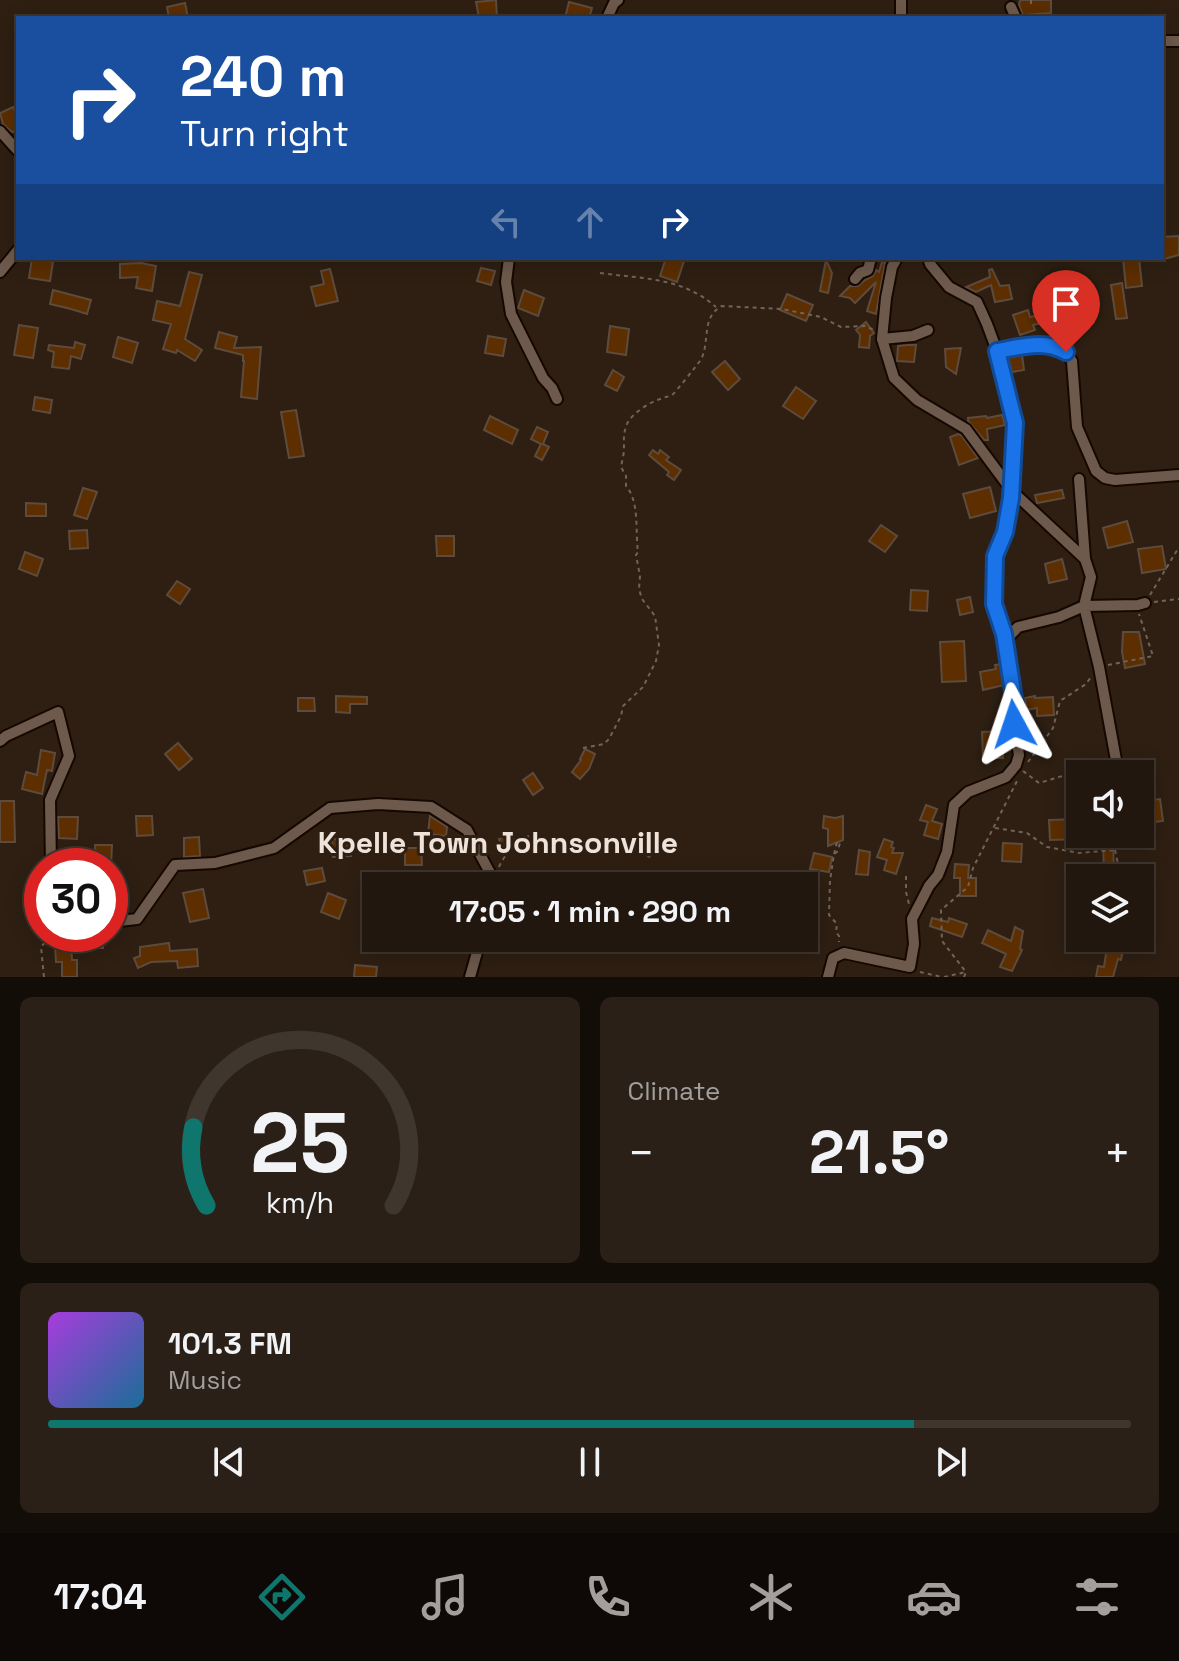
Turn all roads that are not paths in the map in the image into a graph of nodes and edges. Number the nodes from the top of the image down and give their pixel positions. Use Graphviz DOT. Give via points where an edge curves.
graph roads {
  1 [pos="0,131"];
  2 [pos="16,149"];
  3 [pos="16,252"];
  4 [pos="509,260"];
  5 [pos="870,260"];
  6 [pos="896,260"];
  7 [pos="929,260"];
  8 [pos="0,272"];
  9 [pos="855,279"];
  10 [pos="928,330"];
  11 [pos="882,336"];
  12 [pos="997,351"];
  13 [pos="557,399"];
  14 [pos="1179,475"];
  15 [pos="1079,479"];
  16 [pos="1012,491"];
  17 [pos="1085,559"];
  18 [pos="1142,604"];
  19 [pos="1084,606"];
  20 [pos="1005,641"];
  21 [pos="0,741"];
  22 [pos="1116,760"];
  23 [pos="51,848"];
  24 [pos="488,872"];
  25 [pos="128,920"];
  26 [pos="477,952"];
  27 [pos="470,977"];
  28 [pos="828,977"];
  1 -- 2 [label="street"];
  3 -- 8 [label="street"];
  4 -- 13 [label="street" via="511,314"];
  5 -- 9 [label="street" via="868,270"];
  6 -- 11 [label="street"];
  7 -- 12 [label="street" via="949,287 977,302"];
  10 -- 11 [label="street" via="913,336"];
  11 -- 16 [label="street" via="894,378 917,400 966,429"];
  12 -- 14 [label="street" via="1042,344 1066,352 1072,361 1077,427 1096,471 1105,478"];
  12 -- 16 [label="street" via="1015,423"];
  15 -- 17 [label="street"];
  16 -- 17 [label="street"];
  16 -- 20 [label="street" via="995,556 994,604"];
  17 -- 19 [label="street" via="1091,577"];
  18 -- 19 [label="street"];
  19 -- 20 [label="street" via="1018,627"];
  19 -- 22 [label="street"];
  20 -- 28 [label="street" via="1019,755 1006,777 968,792 954,805 947,852 912,919 910,967 844,953 833,958"];
  21 -- 23 [label="street" via="58,712 69,756 50,800"];
  24 -- 25 [label="street" via="467,830 431,807 330,808 274,848 215,863 175,865 137,919"];
  26 -- 27 [label="street"];
}
